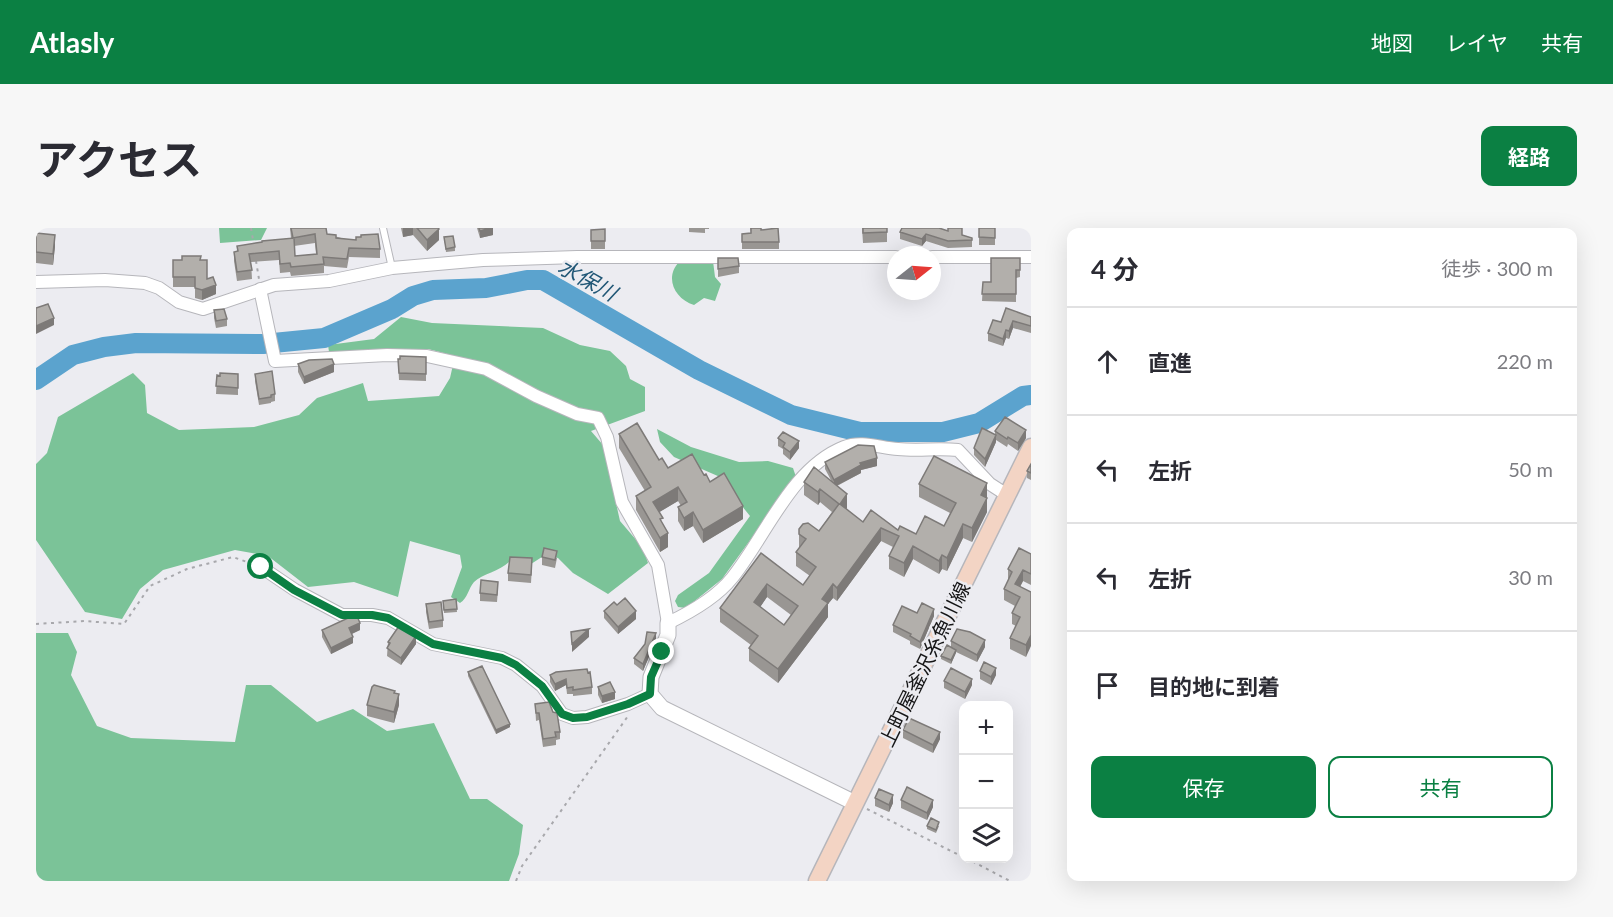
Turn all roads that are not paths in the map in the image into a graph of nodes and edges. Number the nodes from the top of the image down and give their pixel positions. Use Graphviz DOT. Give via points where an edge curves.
graph roads {
  1 [pos="383,228"];
  2 [pos="887,257"];
  3 [pos="941,257"];
  4 [pos="1031,257"];
  5 [pos="392,268"];
  6 [pos="36,282"];
  7 [pos="260,289"];
  8 [pos="1031,447"];
  9 [pos="1007,495"];
  10 [pos="261,567"];
  11 [pos="668,623"];
  12 [pos="650,694"];
  13 [pos="855,803"];
  14 [pos="817,881"];
  1 -- 5 [label="lane"];
  2 -- 5 [label="street" via="577,256"];
  3 -- 4 [label="street"];
  5 -- 7 [label="street" via="338,280"];
  6 -- 7 [label="street" via="145,283 179,302 203,309"];
  7 -- 11 [label="street" via="275,362 427,356 486,369 576,414 598,418 607,438 622,502 658,565"];
  8 -- 9 [label="main road, 上町屋釜沢糸魚川線"];
  9 -- 11 [label="street" via="990,484 958,450 859,444 844,447 801,477 731,580 693,611"];
  9 -- 13 [label="main road, 上町屋釜沢糸魚川線"];
  10 -- 12 [label="street" via="342,615 388,618 433,644 502,658 542,686 562,714 573,718 587,717"];
  11 -- 12 [label="street" via="668,635 651,677"];
  12 -- 13 [label="street" via="662,708"];
  13 -- 14 [label="main road, 上町屋釜沢糸魚川線"];
}
